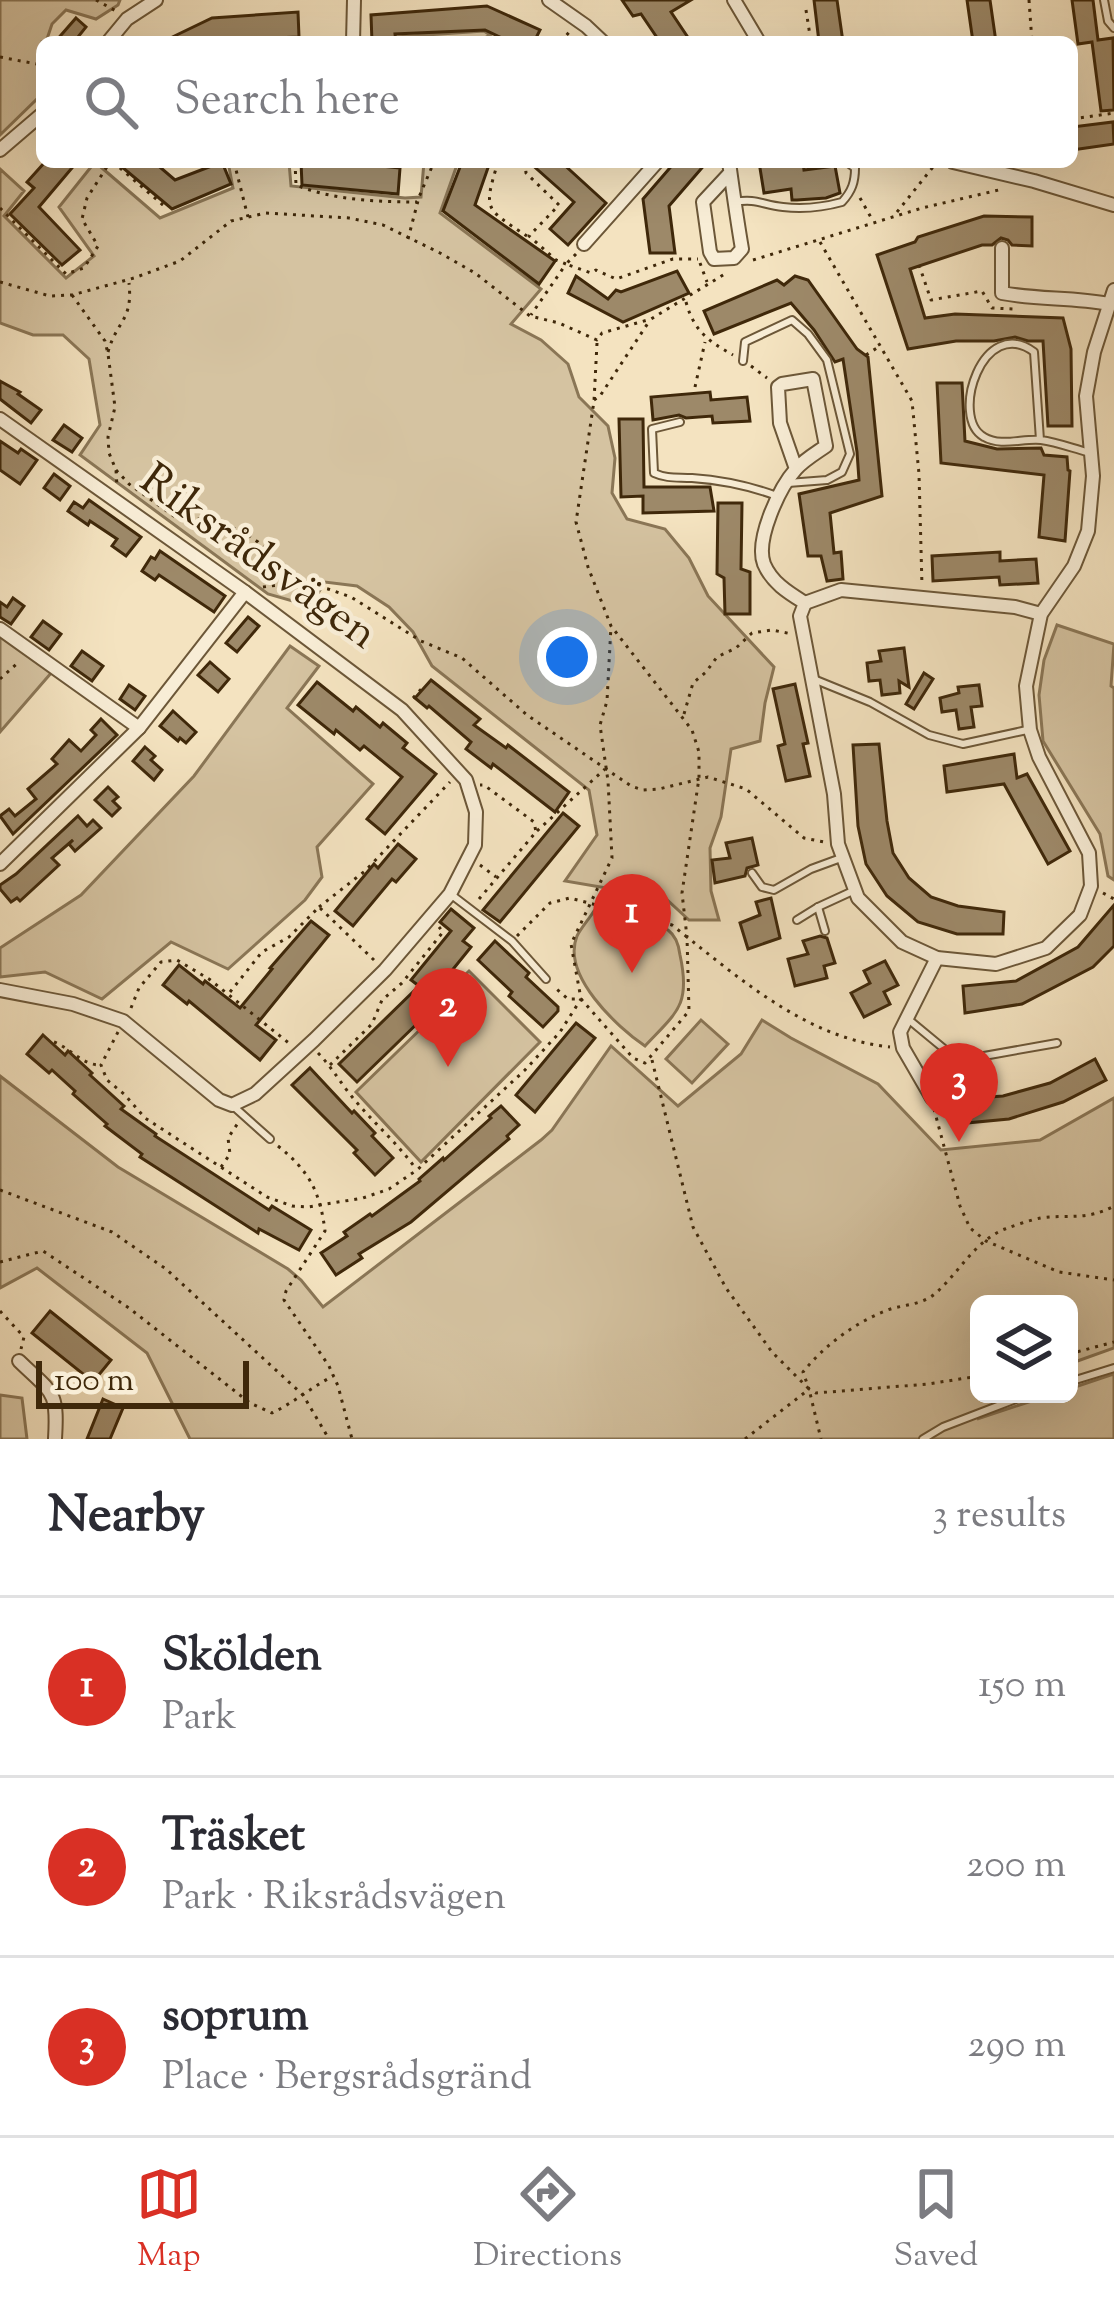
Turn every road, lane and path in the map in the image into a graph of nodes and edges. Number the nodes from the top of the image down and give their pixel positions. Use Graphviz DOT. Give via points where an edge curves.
graph roads {
  1 [pos="97,0"];
  2 [pos="156,0"];
  3 [pos="354,0"];
  4 [pos="734,0"];
  5 [pos="1029,0"];
  6 [pos="1104,0"];
  7 [pos="556,2"];
  8 [pos="806,10"];
  9 [pos="127,19"];
  10 [pos="1114,28"];
  11 [pos="113,36"];
  12 [pos="353,36"];
  13 [pos="596,36"];
  14 [pos="755,36"];
  15 [pos="810,36"];
  16 [pos="1032,36"];
  17 [pos="0,57"];
  18 [pos="36,64"];
  19 [pos="1114,113"];
  20 [pos="1078,118"];
  21 [pos="36,119"];
  22 [pos="0,150"];
  23 [pos="107,168"];
  24 [pos="118,168"];
  25 [pos="236,168"];
  26 [pos="295,168"];
  27 [pos="431,168"];
  28 [pos="496,168"];
  29 [pos="526,168"];
  30 [pos="652,168"];
  31 [pos="730,168"];
  32 [pos="855,168"];
  33 [pos="933,168"];
  34 [pos="976,168"];
  35 [pos="1034,182"];
  36 [pos="857,193"];
  37 [pos="417,202"];
  38 [pos="735,202"];
  39 [pos="1114,205"];
  40 [pos="163,206"];
  41 [pos="0,208"];
  42 [pos="895,216"];
  43 [pos="248,217"];
  44 [pos="874,222"];
  45 [pos="529,236"];
  46 [pos="408,240"];
  47 [pos="819,241"];
  48 [pos="584,244"];
  49 [pos="1002,248"];
  50 [pos="704,256"];
  51 [pos="748,261"];
  52 [pos="566,264"];
  53 [pos="728,272"];
  54 [pos="128,280"];
  55 [pos="0,282"];
  56 [pos="708,284"];
  57 [pos="73,295"];
  58 [pos="1111,297"];
  59 [pos="685,300"];
  60 [pos="530,316"];
  61 [pos="651,319"];
  62 [pos="598,340"];
  63 [pos="706,340"];
  64 [pos="881,345"];
  65 [pos="108,353"];
  66 [pos="866,355"];
  67 [pos="743,361"];
  68 [pos="695,387"];
  69 [pos="778,387"];
  70 [pos="594,400"];
  71 [pos="0,418"];
  72 [pos="680,422"];
  73 [pos="1040,440"];
  74 [pos="1091,452"];
  75 [pos="796,469"];
  76 [pos="116,470"];
  77 [pos="788,483"];
  78 [pos="780,498"];
  79 [pos="117,501"];
  80 [pos="297,583"];
  81 [pos="248,595"];
  82 [pos="922,596"];
  83 [pos="805,603"];
  84 [pos="1041,614"];
  85 [pos="611,626"];
  86 [pos="0,629"];
  87 [pos="807,648"];
  88 [pos="30,651"];
  89 [pos="0,679"];
  90 [pos="812,679"];
  91 [pos="424,686"];
  92 [pos="402,710"];
  93 [pos="683,717"];
  94 [pos="140,728"];
  95 [pos="1030,730"];
  96 [pos="606,767"];
  97 [pos="459,772"];
  98 [pos="699,778"];
  99 [pos="468,786"];
  100 [pos="536,832"];
  101 [pos="839,851"];
  102 [pos="469,857"];
  103 [pos="0,864"];
  104 [pos="752,873"];
  105 [pos="497,878"];
  106 [pos="855,890"];
  107 [pos="450,894"];
  108 [pos="590,904"];
  109 [pos="320,907"];
  110 [pos="818,907"];
  111 [pos="470,910"];
  112 [pos="797,920"];
  113 [pos="436,922"];
  114 [pos="825,931"];
  115 [pos="687,938"];
  116 [pos="512,941"];
  117 [pos="937,958"];
  118 [pos="385,970"];
  119 [pos="546,979"];
  120 [pos="0,990"];
  121 [pos="229,993"];
  122 [pos="580,999"];
  123 [pos="906,1017"];
  124 [pos="123,1021"];
  125 [pos="54,1042"];
  126 [pos="1057,1043"];
  127 [pos="903,1048"];
  128 [pos="305,1049"];
  129 [pos="652,1057"];
  130 [pos="101,1065"];
  131 [pos="330,1065"];
  132 [pos="932,1099"];
  133 [pos="232,1105"];
  134 [pos="243,1117"];
  135 [pos="270,1138"];
  136 [pos="220,1168"];
  137 [pos="417,1170"];
  138 [pos="0,1190"];
  139 [pos="321,1204"];
  140 [pos="1114,1206"];
  141 [pos="986,1241"];
  142 [pos="0,1262"];
  143 [pos="1114,1280"];
  144 [pos="0,1311"];
  145 [pos="1114,1342"];
  146 [pos="1078,1352"];
  147 [pos="19,1361"];
  148 [pos="1114,1368"];
  149 [pos="334,1376"];
  150 [pos="970,1377"];
  151 [pos="1078,1379"];
  152 [pos="809,1389"];
  153 [pos="301,1394"];
  154 [pos="1006,1403"];
  155 [pos="55,1439"];
  156 [pos="329,1439"];
  157 [pos="352,1439"];
  158 [pos="745,1439"];
  159 [pos="821,1439"];
  160 [pos="923,1439"];
  1 -- 9 [label="path"];
  2 -- 9 [label="street"];
  3 -- 12 [label="street"];
  4 -- 14 [label="street"];
  5 -- 16 [label="path"];
  6 -- 10 [label="lane"];
  7 -- 13 [label="street"];
  8 -- 15 [label="path"];
  9 -- 11 [label="street"];
  17 -- 18 [label="path"];
  19 -- 20 [label="path"];
  21 -- 22 [label="street"];
  23 -- 41 [label="path" via="82,218 98,246 84,268 66,274"];
  24 -- 40 [label="path"];
  25 -- 43 [label="path"];
  26 -- 37 [label="path" via="296,184 310,190"];
  27 -- 37 [label="path"];
  28 -- 45 [label="path" via="490,210"];
  29 -- 45 [label="path" via="559,205"];
  30 -- 48 [label="street"];
  31 -- 38 [label="street"];
  31 -- 50 [label="street" via="704,202"];
  32 -- 38 [label="lane" via="842,202"];
  33 -- 42 [label="path"];
  34 -- 35 [label="street"];
  35 -- 39 [label="street"];
  35 -- 42 [label="path"];
  36 -- 44 [label="path"];
  37 -- 46 [label="path"];
  38 -- 50 [label="street" via="742,249 734,257"];
  42 -- 44 [label="path"];
  43 -- 46 [label="path" via="349,218"];
  43 -- 54 [label="path" via="231,220 180,261"];
  44 -- 47 [label="path"];
  45 -- 52 [label="path"];
  46 -- 60 [label="path" via="475,273"];
  47 -- 51 [label="path"];
  47 -- 64 [label="path"];
  48 -- 52 [label="path"];
  49 -- 58 [label="street" via="1002,293"];
  50 -- 52 [label="path" via="616,279"];
  50 -- 56 [label="path"];
  52 -- 60 [label="path"];
  53 -- 56 [label="path"];
  54 -- 57 [label="path"];
  54 -- 65 [label="path" via="127,316"];
  55 -- 57 [label="path"];
  56 -- 59 [label="path"];
  57 -- 65 [label="path"];
  58 -- 74 [label="street" via="1088,376"];
  59 -- 61 [label="path"];
  59 -- 63 [label="path"];
  60 -- 62 [label="path"];
  61 -- 62 [label="path"];
  61 -- 70 [label="path"];
  62 -- 70 [label="path"];
  63 -- 67 [label="path"];
  63 -- 68 [label="path"];
  64 -- 66 [label="path"];
  64 -- 82 [label="path" via="912,401"];
  65 -- 76 [label="path"];
  67 -- 69 [label="path"];
  67 -- 77 [label="lane" via="746,342 792,320 827,359 850,454 842,472 826,480"];
  69 -- 75 [label="street"];
  69 -- 75 [label="street" via="813,379 816,388 826,446"];
  70 -- 85 [label="path" via="576,522"];
  71 -- 79 [label="street, Riksrådsvägen"];
  72 -- 78 [label="lane" via="652,429 654,473"];
  73 -- 73 [label="lane" via="978,433 970,397 976,371 1001,346 1034,352"];
  73 -- 74 [label="lane"];
  74 -- 84 [label="street" via="1088,531"];
  75 -- 77 [label="street"];
  76 -- 79 [label="path"];
  76 -- 80 [label="path" via="178,519 207,518 242,531"];
  77 -- 78 [label="street"];
  78 -- 83 [label="street" via="763,529 763,562"];
  79 -- 81 [label="street, Riksrådsvägen"];
  80 -- 81 [label="path"];
  80 -- 96 [label="path" via="351,597 462,658 527,715"];
  81 -- 92 [label="street, Riksrådsvägen"];
  81 -- 94 [label="street"];
  82 -- 83 [label="street" via="842,590"];
  82 -- 84 [label="street"];
  83 -- 87 [label="street"];
  84 -- 95 [label="street" via="1026,686"];
  85 -- 93 [label="path"];
  85 -- 96 [label="path" via="600,725"];
  86 -- 88 [label="street"];
  87 -- 90 [label="street"];
  87 -- 93 [label="path" via="793,634 752,633 692,682"];
  88 -- 89 [label="path"];
  88 -- 94 [label="street"];
  90 -- 95 [label="lane" via="963,744"];
  90 -- 101 [label="street"];
  91 -- 92 [label="path"];
  92 -- 97 [label="street, Riksrådsvägen"];
  93 -- 98 [label="path" via="699,752"];
  94 -- 103 [label="street"];
  95 -- 117 [label="street" via="1089,853 1091,886 1080,915 1046,948 996,964"];
  96 -- 98 [label="path" via="643,790"];
  96 -- 100 [label="path"];
  96 -- 108 [label="path" via="612,858"];
  97 -- 99 [label="street, Riksrådsvägen"];
  97 -- 109 [label="path"];
  98 -- 101 [label="path" via="746,789 804,838"];
  98 -- 115 [label="path" via="682,893"];
  99 -- 100 [label="path" via="484,785 534,822"];
  99 -- 102 [label="street, Riksrådsvägen" via="476,812"];
  100 -- 105 [label="path"];
  101 -- 104 [label="lane" via="774,890"];
  101 -- 106 [label="street"];
  102 -- 105 [label="path"];
  102 -- 107 [label="street, Riksrådsvägen"];
  105 -- 111 [label="path"];
  106 -- 110 [label="lane"];
  106 -- 117 [label="street" via="902,942"];
  107 -- 111 [label="lane"];
  107 -- 118 [label="street, Riksrådsvägen"];
  108 -- 115 [label="path" via="672,925"];
  108 -- 116 [label="path" via="550,903"];
  108 -- 122 [label="path" via="571,944"];
  109 -- 118 [label="path"];
  109 -- 121 [label="path" via="262,952"];
  110 -- 112 [label="lane"];
  110 -- 114 [label="lane"];
  111 -- 116 [label="lane"];
  113 -- 131 [label="path" via="443,932"];
  115 -- 127 [label="path" via="820,1028"];
  115 -- 129 [label="path" via="688,1011"];
  116 -- 119 [label="lane"];
  117 -- 123 [label="street"];
  118 -- 128 [label="street, Riksrådsvägen"];
  119 -- 122 [label="path" via="568,999"];
  120 -- 124 [label="street"];
  121 -- 124 [label="path" via="177,960 161,962"];
  121 -- 128 [label="path"];
  122 -- 129 [label="path" via="633,1058"];
  122 -- 137 [label="path" via="525,1070"];
  123 -- 126 [label="lane" via="954,1057"];
  123 -- 127 [label="street"];
  124 -- 130 [label="path"];
  124 -- 133 [label="street"];
  125 -- 130 [label="path"];
  127 -- 132 [label="street"];
  128 -- 131 [label="path"];
  128 -- 133 [label="street, Riksrådsvägen"];
  129 -- 152 [label="path" via="693,1227 760,1336"];
  130 -- 136 [label="path" via="145,1118"];
  131 -- 137 [label="path"];
  132 -- 141 [label="path" via="960,1207"];
  133 -- 134 [label="lane"];
  134 -- 135 [label="lane"];
  134 -- 136 [label="path"];
  135 -- 139 [label="path" via="304,1168"];
  136 -- 139 [label="path" via="292,1206"];
  137 -- 139 [label="path" via="389,1190"];
  138 -- 153 [label="path" via="112,1232 166,1269"];
  139 -- 149 [label="path" via="325,1231 284,1300"];
  140 -- 141 [label="path" via="1097,1215 1040,1218"];
  141 -- 143 [label="path" via="1059,1271"];
  141 -- 152 [label="path" via="935,1294 889,1309 822,1350 802,1372"];
  142 -- 153 [label="path" via="43,1251 272,1413"];
  144 -- 147 [label="path" via="24,1337"];
  145 -- 146 [label="path"];
  147 -- 155 [label="street" via="52,1393"];
  148 -- 151 [label="lane"];
  149 -- 153 [label="path"];
  149 -- 157 [label="path"];
  150 -- 152 [label="path"];
  152 -- 158 [label="path"];
  152 -- 159 [label="path"];
  153 -- 156 [label="path"];
  154 -- 160 [label="lane"];
}
